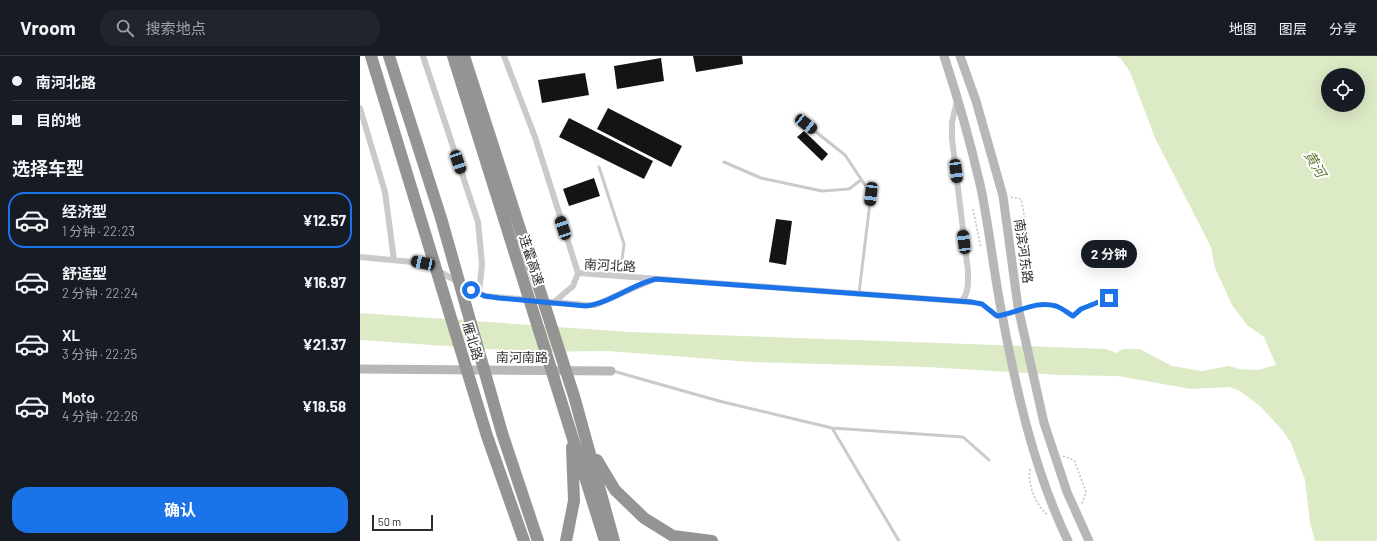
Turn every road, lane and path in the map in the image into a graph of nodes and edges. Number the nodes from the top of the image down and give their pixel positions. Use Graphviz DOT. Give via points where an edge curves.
graph roads {
  1 [pos="371,56"];
  2 [pos="390,56"];
  3 [pos="423,56"];
  4 [pos="453,56"];
  5 [pos="464,56"];
  6 [pos="504,56"];
  7 [pos="944,56"];
  8 [pos="960,56"];
  9 [pos="957,97"];
  10 [pos="360,108"];
  11 [pos="806,124"];
  12 [pos="724,162"];
  13 [pos="599,167"];
  14 [pos="862,180"];
  15 [pos="1021,199"];
  16 [pos="974,209"];
  17 [pos="1029,240"];
  18 [pos="981,248"];
  19 [pos="360,257"];
  20 [pos="394,260"];
  21 [pos="578,273"];
  22 [pos="620,276"];
  23 [pos="656,279"];
  24 [pos="859,293"];
  25 [pos="479,294"];
  26 [pos="1119,296"];
  27 [pos="962,302"];
  28 [pos="971,302"];
  29 [pos="553,303"];
  30 [pos="360,369"];
  31 [pos="611,371"];
  32 [pos="571,428"];
  33 [pos="832,428"];
  34 [pos="589,446"];
  35 [pos="1052,451"];
  36 [pos="989,460"];
  37 [pos="1077,515"];
  38 [pos="524,541"];
  39 [pos="538,541"];
  40 [pos="566,541"];
  41 [pos="605,541"];
  42 [pos="614,541"];
  43 [pos="712,541"];
  44 [pos="899,541"];
  45 [pos="1068,541"];
  46 [pos="1089,541"];
  1 -- 38 [label="highway, 雁北路" via="424,224 486,436"];
  2 -- 39 [label="highway, 雁北路" via="441,218 502,433"];
  3 -- 25 [label="street" via="478,222 482,264"];
  4 -- 32 [label="highway, 连霍高速"];
  5 -- 34 [label="highway, 连霍高速"];
  6 -- 21 [label="street" via="535,137"];
  7 -- 9 [label="main road"];
  8 -- 35 [label="main road, 南滨河东路" via="976,101 1003,196 1018,307"];
  9 -- 27 [label="street" via="952,122 952,139 968,271 968,290"];
  9 -- 45 [label="main road" via="980,185 1001,310 1026,427 1040,475"];
  10 -- 20 [label="street" via="386,192"];
  11 -- 14 [label="lane" via="845,155"];
  12 -- 14 [label="lane" via="761,178 822,191 849,189"];
  13 -- 22 [label="lane" via="624,244"];
  14 -- 24 [label="lane" via="871,194"];
  15 -- 17 [label="path"];
  16 -- 18 [label="path"];
  19 -- 20 [label="street, 南河北路"];
  20 -- 25 [label="street, 南河北路" via="430,265"];
  21 -- 22 [label="street, 南河北路"];
  21 -- 29 [label="street, 南河北路" via="573,286"];
  22 -- 23 [label="street, 南河北路"];
  23 -- 24 [label="street, 南河北路"];
  23 -- 29 [label="street, 南河北路" via="595,305"];
  24 -- 27 [label="street, 南河北路"];
  25 -- 29 [label="street, 南河北路"];
  26 -- 28 [label="lane" via="1081,309 1073,316 1058,306 1037,304 1015,313 997,316 982,304"];
  27 -- 28 [label="street, 南河北路"];
  30 -- 31 [label="main road, 南河南路"];
  31 -- 33 [label="lane" via="719,401"];
  32 -- 40 [label="highway" via="574,501"];
  32 -- 41 [label="highway, 连霍高速"];
  33 -- 36 [label="lane" via="963,437"];
  33 -- 44 [label="lane"];
  34 -- 42 [label="highway, 连霍高速"];
  34 -- 43 [label="highway" via="615,490 644,518 673,536"];
  35 -- 37 [label="main road, 南滨河东路"];
  35 -- 37 [label="path" via="1074,460 1086,492"];
  37 -- 46 [label="main road, 南滨河东路"];
}
